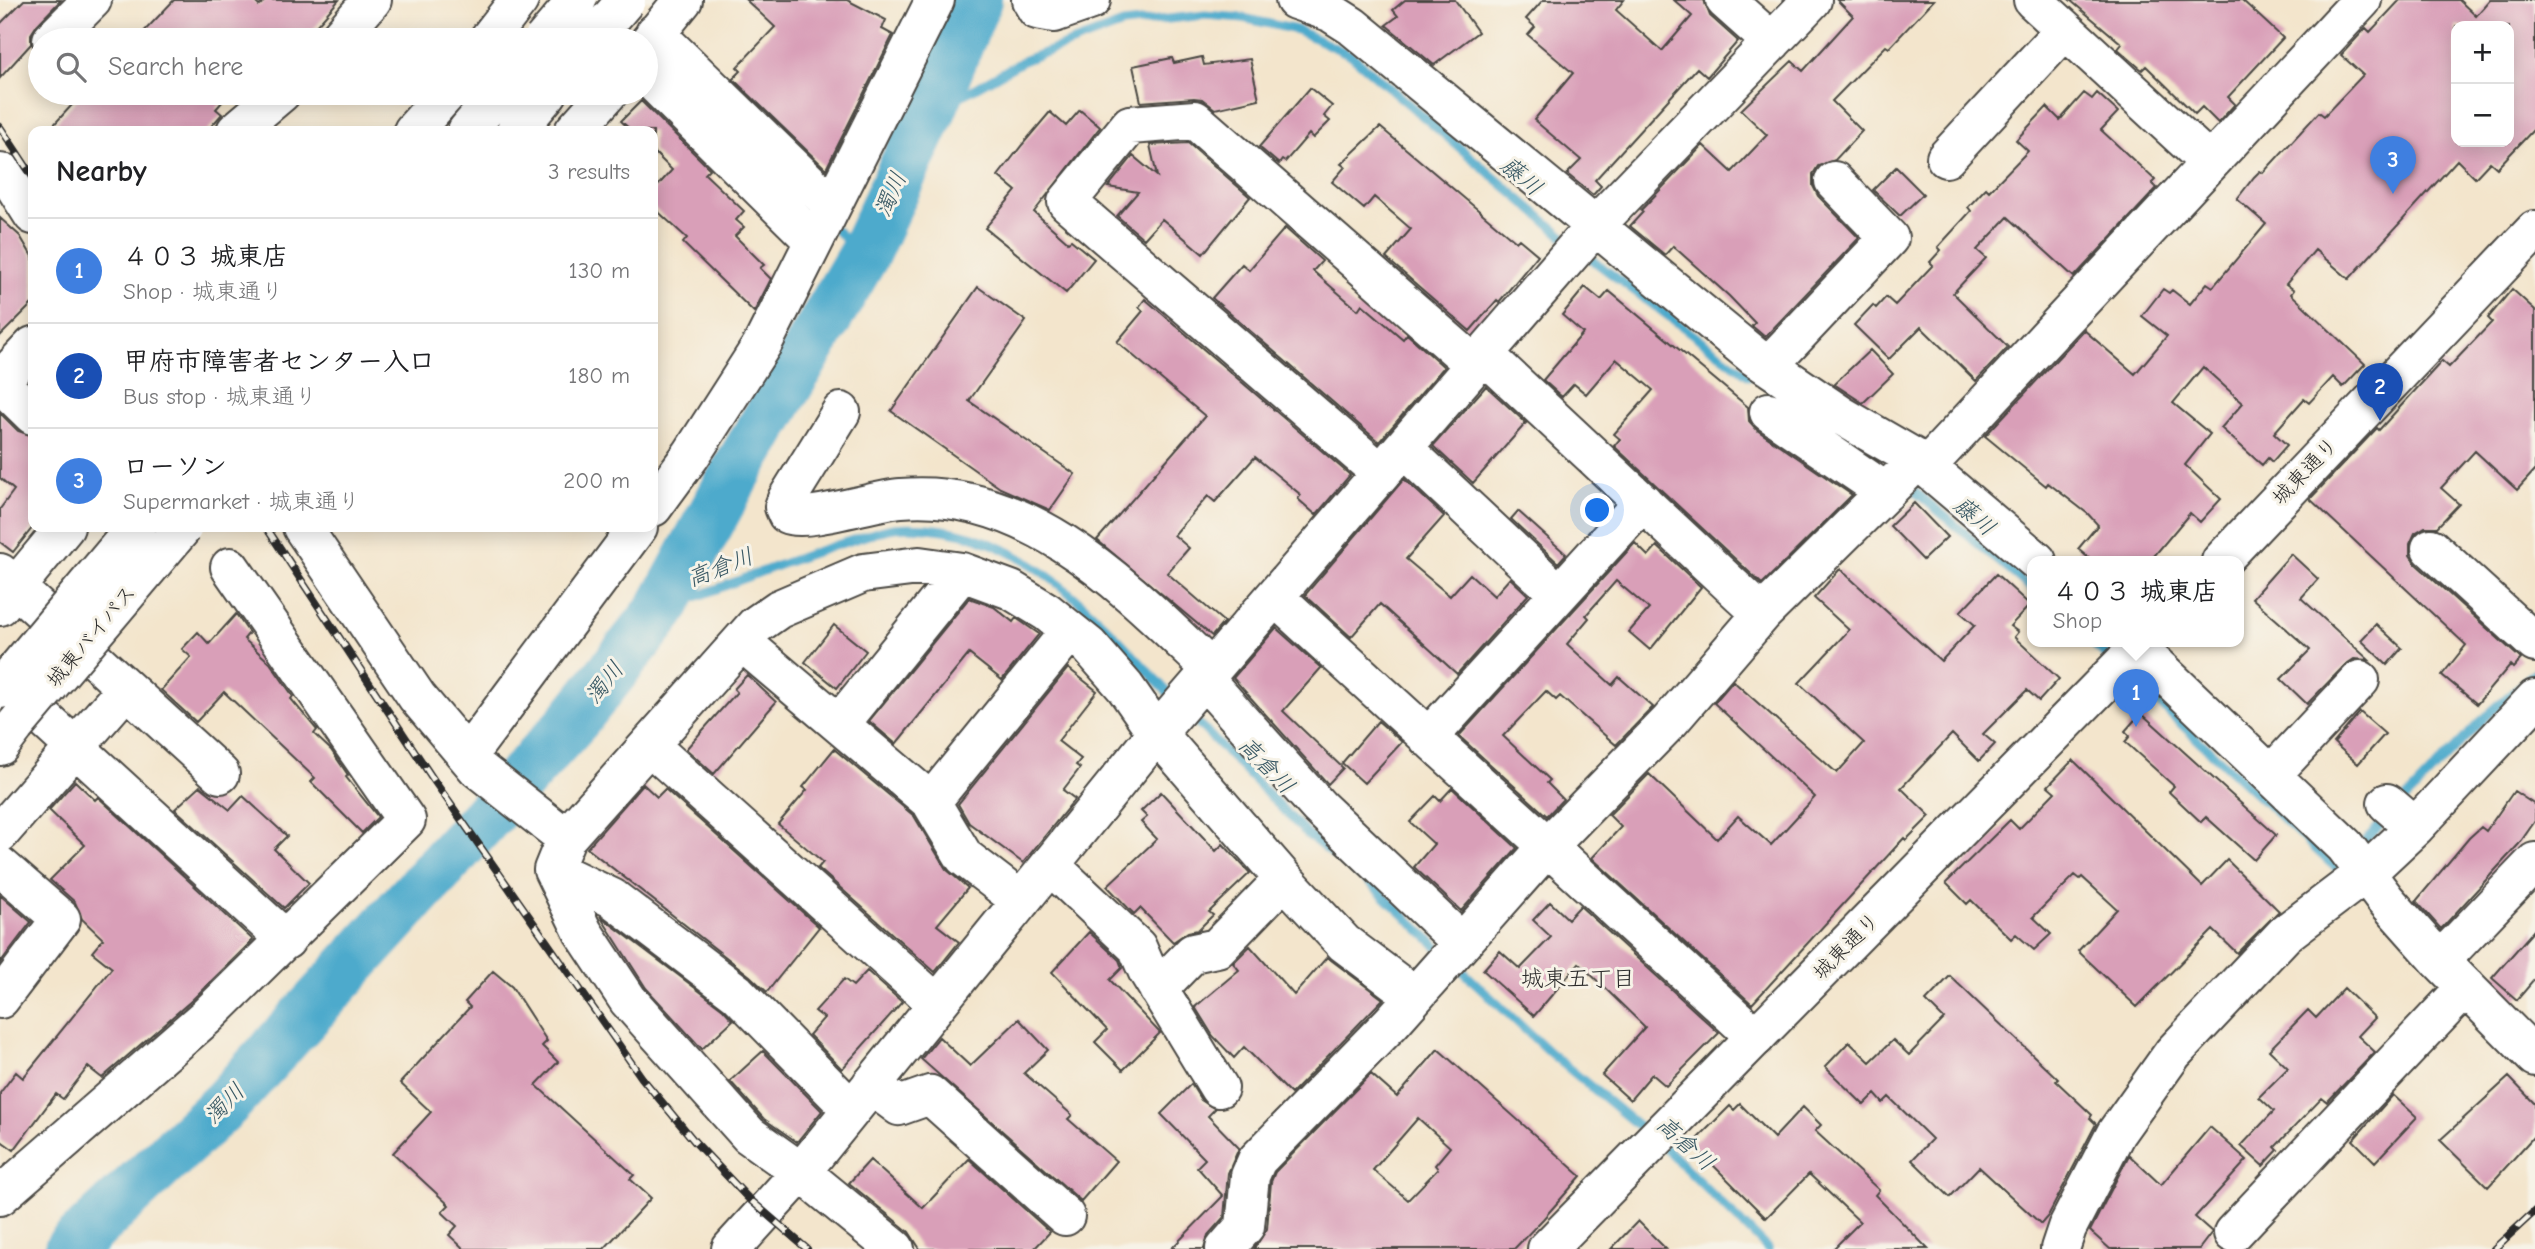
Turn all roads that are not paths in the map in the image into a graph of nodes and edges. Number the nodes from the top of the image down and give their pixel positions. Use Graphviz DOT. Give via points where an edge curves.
graph roads {
  1 [pos="92,0"];
  2 [pos="372,0"];
  3 [pos="519,0"];
  4 [pos="558,0"];
  5 [pos="577,0"];
  6 [pos="626,0"];
  7 [pos="683,0"];
  8 [pos="935,0"];
  9 [pos="1031,0"];
  10 [pos="1091,0"];
  11 [pos="1295,0"];
  12 [pos="1725,0"];
  13 [pos="1812,0"];
  14 [pos="2033,0"];
  15 [pos="2362,0"];
  16 [pos="64,28"];
  17 [pos="348,28"];
  18 [pos="497,28"];
  19 [pos="553,28"];
  20 [pos="592,28"];
  21 [pos="602,28"];
  22 [pos="2064,31"];
  23 [pos="658,36"];
  24 [pos="1772,42"];
  25 [pos="658,58"];
  26 [pos="267,105"];
  27 [pos="437,105"];
  28 [pos="489,105"];
  29 [pos="538,105"];
  30 [pos="597,105"];
  31 [pos="242,126"];
  32 [pos="418,126"];
  33 [pos="471,126"];
  34 [pos="520,126"];
  35 [pos="578,126"];
  36 [pos="1945,158"];
  37 [pos="2210,163"];
  38 [pos="0,173"];
  39 [pos="1834,181"];
  40 [pos="28,207"];
  41 [pos="823,223"];
  42 [pos="1592,230"];
  43 [pos="2535,230"];
  44 [pos="1481,360"];
  45 [pos="10,364"];
  46 [pos="1768,366"];
  47 [pos="28,404"];
  48 [pos="841,412"];
  49 [pos="1769,412"];
  50 [pos="1392,460"];
  51 [pos="1919,464"];
  52 [pos="1886,492"];
  53 [pos="658,500"];
  54 [pos="1643,502"];
  55 [pos="60,532"];
  56 [pos="132,532"];
  57 [pos="179,532"];
  58 [pos="305,532"];
  59 [pos="634,532"];
  60 [pos="2431,548"];
  61 [pos="2031,556"];
  62 [pos="2226,556"];
  63 [pos="230,567"];
  64 [pos="962,572"];
  65 [pos="5,589"];
  66 [pos="1559,594"];
  67 [pos="1275,597"];
  68 [pos="1762,614"];
  69 [pos="1070,631"];
  70 [pos="742,642"];
  71 [pos="2535,643"];
  72 [pos="2131,653"];
  73 [pos="1205,678"];
  74 [pos="0,679"];
  75 [pos="2360,680"];
  76 [pos="0,689"];
  77 [pos="126,689"];
  78 [pos="2529,690"];
  79 [pos="839,724"];
  80 [pos="1163,727"];
  81 [pos="8,736"];
  82 [pos="1428,738"];
  83 [pos="76,746"];
  84 [pos="650,746"];
  85 [pos="472,762"];
  86 [pos="220,774"];
  87 [pos="2272,775"];
  88 [pos="931,803"];
  89 [pos="0,833"];
  90 [pos="559,846"];
  91 [pos="1547,847"];
  92 [pos="2357,860"];
  93 [pos="2535,862"];
  94 [pos="1051,864"];
  95 [pos="0,866"];
  96 [pos="1284,879"];
  97 [pos="1021,901"];
  98 [pos="286,940"];
  99 [pos="1461,942"];
  100 [pos="2453,974"];
  101 [pos="1424,983"];
  102 [pos="1158,989"];
  103 [pos="0,999"];
  104 [pos="937,1004"];
  105 [pos="2527,1034"];
  106 [pos="1756,1037"];
  107 [pos="1219,1088"];
  108 [pos="861,1097"];
  109 [pos="801,1171"];
  110 [pos="0,1196"];
  111 [pos="1065,1216"];
  112 [pos="2233,1233"];
  113 [pos="739,1246"];
  114 [pos="2061,1247"];
  115 [pos="895,1249"];
  116 [pos="1225,1249"];
  117 [pos="1546,1249"];
  1 -- 16 [label="main road"];
  2 -- 17 [label="main road"];
  3 -- 18 [label="main road"];
  4 -- 20 [label="main road"];
  5 -- 19 [label="main road, bridge"];
  6 -- 21 [label="main road, bridge"];
  7 -- 23 [label="main road"];
  8 -- 41 [label="main road"];
  9 -- 10 [label="main road" via="1037,10 1054,13"];
  11 -- 42 [label="main road" via="1330,12 1352,26"];
  12 -- 24 [label="main road"];
  13 -- 24 [label="main road"];
  14 -- 22 [label="main road"];
  15 -- 37 [label="main road"];
  22 -- 36 [label="main road"];
  22 -- 37 [label="main road"];
  24 -- 42 [label="main road"];
  25 -- 41 [label="main road"];
  26 -- 31 [label="main road"];
  27 -- 32 [label="main road"];
  28 -- 33 [label="main road"];
  29 -- 34 [label="main road"];
  30 -- 35 [label="main road"];
  37 -- 51 [label="main road"];
  38 -- 40 [label="main road" via="7,174"];
  39 -- 46 [label="main road" via="1889,238"];
  41 -- 53 [label="main road" via="763,343"];
  42 -- 44 [label="main road"];
  42 -- 46 [label="main road"];
  43 -- 62 [label="main road, 城東通り"];
  44 -- 50 [label="main road"];
  44 -- 50 [label="main road" via="1195,120 1130,125 1067,202"];
  44 -- 54 [label="main road"];
  45 -- 47 [label="main road"];
  46 -- 51 [label="main road"];
  48 -- 73 [label="main road" via="787,499 787,514 805,519 856,504 902,498 939,499 998,510 1085,556 1133,595"];
  49 -- 52 [label="main road"];
  50 -- 66 [label="main road"];
  50 -- 67 [label="main road"];
  51 -- 52 [label="main road"];
  51 -- 61 [label="main road"];
  52 -- 68 [label="main road"];
  54 -- 66 [label="main road"];
  54 -- 68 [label="main road"];
  55 -- 65 [label="main road"];
  56 -- 76 [label="main road, 城東バイパス, bridge"];
  57 -- 81 [label="main road, 城東バイパス, bridge"];
  58 -- 85 [label="main road" via="417,697"];
  59 -- 85 [label="main road"];
  60 -- 71 [label="main road"];
  63 -- 98 [label="main road" via="406,821"];
  64 -- 69 [label="main road" via="1011,590"];
  64 -- 70 [label="main road" via="919,566 863,573 779,609"];
  64 -- 79 [label="main road"];
  65 -- 77 [label="main road"];
  66 -- 82 [label="main road"];
  67 -- 73 [label="main road"];
  67 -- 82 [label="main road"];
  68 -- 91 [label="main road" via="1670,721"];
  69 -- 80 [label="main road"];
  69 -- 88 [label="main road"];
  70 -- 79 [label="main road"];
  70 -- 84 [label="main road"];
  72 -- 87 [label="main road"];
  72 -- 106 [label="main road, 城東通り"];
  73 -- 80 [label="main road"];
  73 -- 99 [label="main road" via="1319,807"];
  74 -- 83 [label="main road"];
  75 -- 87 [label="main road"];
  77 -- 83 [label="main road"];
  77 -- 86 [label="main road"];
  78 -- 92 [label="main road"];
  79 -- 88 [label="main road"];
  80 -- 94 [label="main road"];
  80 -- 96 [label="main road"];
  82 -- 91 [label="main road"];
  83 -- 89 [label="main road"];
  83 -- 98 [label="main road"];
  84 -- 90 [label="main road"];
  84 -- 104 [label="main road"];
  85 -- 90 [label="main road"];
  87 -- 92 [label="main road"];
  88 -- 97 [label="main road" via="964,856"];
  90 -- 108 [label="main road" via="612,898 737,993"];
  90 -- 109 [label="main road" via="583,932 628,1000 749,1135"];
  91 -- 99 [label="main road"];
  91 -- 106 [label="main road"];
  92 -- 100 [label="main road" via="2385,899"];
  92 -- 114 [label="main road" via="2173,1053 2116,1133"];
  93 -- 100 [label="main road"];
  94 -- 97 [label="main road"];
  94 -- 102 [label="main road" via="1137,947"];
  95 -- 103 [label="main road" via="61,919"];
  96 -- 101 [label="main road" via="1344,943"];
  96 -- 102 [label="main road" via="1217,948 1192,953"];
  97 -- 104 [label="main road"];
  98 -- 110 [label="main road" via="207,1016"];
  99 -- 101 [label="main road"];
  100 -- 105 [label="main road"];
  100 -- 112 [label="main road"];
  101 -- 116 [label="main road" via="1257,1160 1250,1176 1245,1226"];
  102 -- 107 [label="main road"];
  104 -- 108 [label="main road"];
  106 -- 117 [label="main road, 城東通り"];
  108 -- 109 [label="main road"];
  108 -- 111 [label="main road" via="899,1107 930,1095"];
  109 -- 113 [label="main road"];
  109 -- 115 [label="main road"];
}
